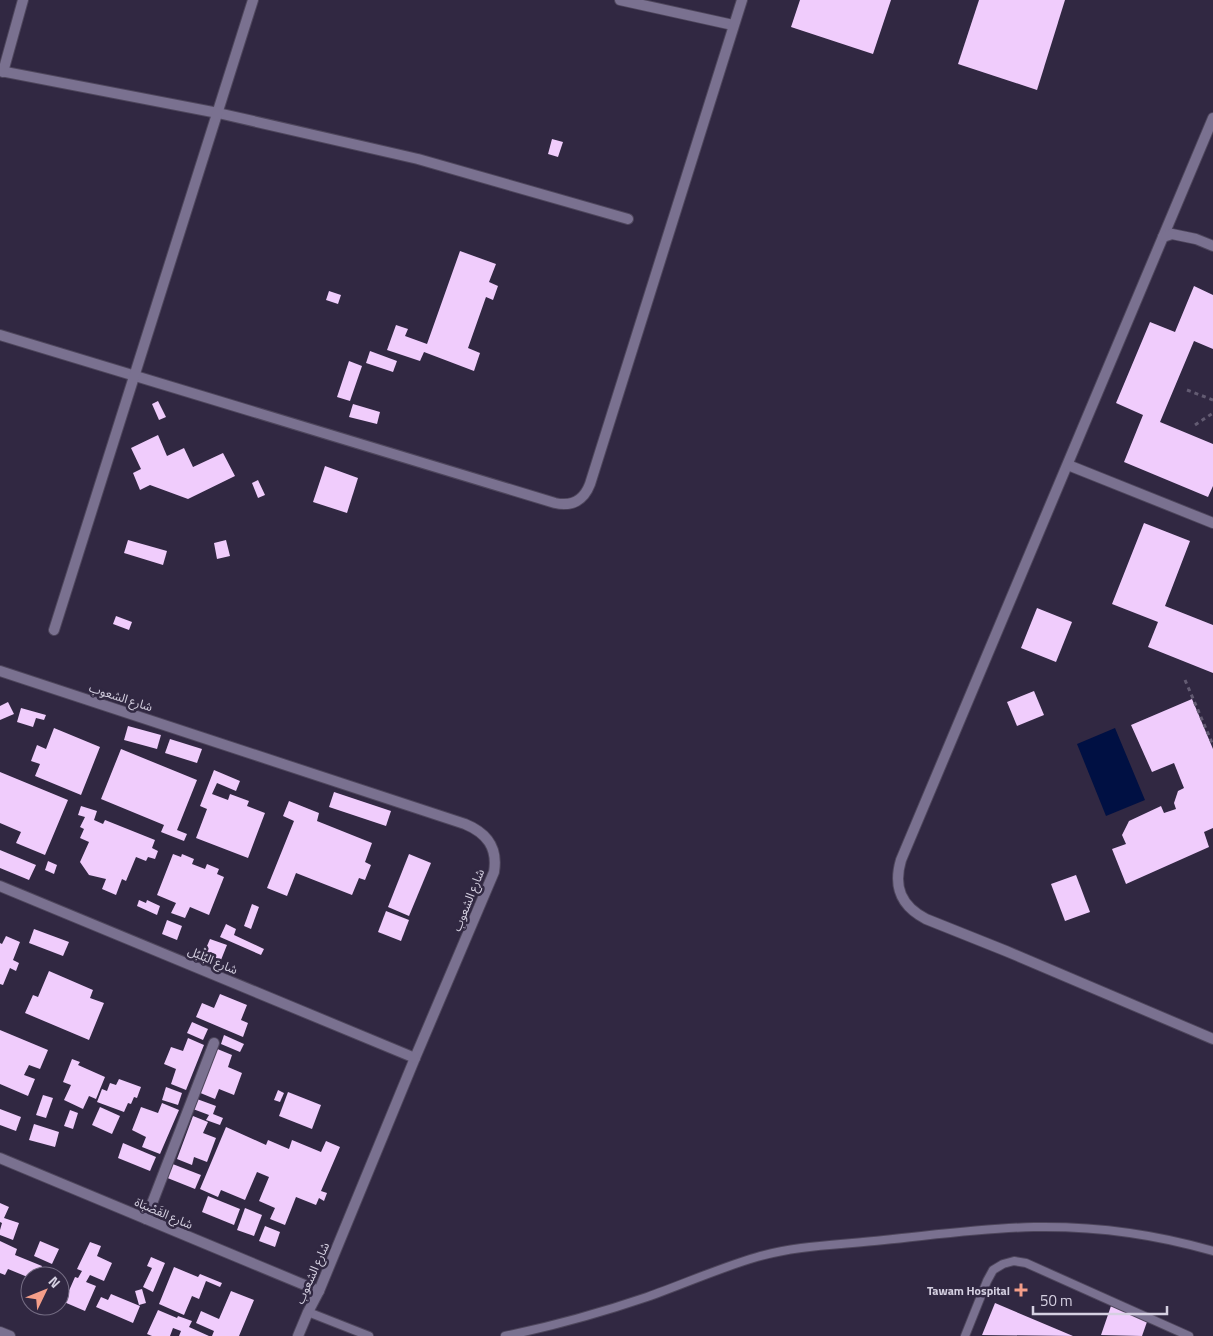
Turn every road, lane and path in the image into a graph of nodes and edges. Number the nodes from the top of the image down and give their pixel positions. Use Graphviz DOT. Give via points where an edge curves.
graph roads {
  1 [pos="23,0"];
  2 [pos="253,0"];
  3 [pos="620,0"];
  4 [pos="742,0"];
  5 [pos="733,25"];
  6 [pos="1,72"];
  7 [pos="218,113"];
  8 [pos="1213,118"];
  9 [pos="628,219"];
  10 [pos="1163,237"];
  11 [pos="1213,246"];
  12 [pos="0,335"];
  13 [pos="135,375"];
  14 [pos="1187,390"];
  15 [pos="1213,400"];
  16 [pos="1213,413"];
  17 [pos="1195,425"];
  18 [pos="1068,465"];
  19 [pos="1213,523"];
  20 [pos="54,630"];
  21 [pos="0,671"];
  22 [pos="1185,680"];
  23 [pos="1213,745"];
  24 [pos="0,886"];
  25 [pos="1213,1039"];
  26 [pos="214,1043"];
  27 [pos="415,1058"];
  28 [pos="0,1158"];
  29 [pos="146,1219"];
  30 [pos="1213,1251"];
  31 [pos="319,1291"];
  32 [pos="308,1312"];
  33 [pos="0,1332"];
  34 [pos="10,1336"];
  35 [pos="298,1336"];
  36 [pos="369,1336"];
  37 [pos="505,1336"];
  38 [pos="965,1336"];
  39 [pos="1188,1336"];
  1 -- 6 [label="street"];
  2 -- 7 [label="street"];
  3 -- 5 [label="street"];
  4 -- 5 [label="street"];
  5 -- 13 [label="street" via="590,484 578,501 555,504"];
  6 -- 7 [label="street"];
  7 -- 9 [label="street" via="418,159"];
  7 -- 13 [label="street"];
  8 -- 10 [label="street"];
  10 -- 11 [label="street" via="1172,234"];
  10 -- 18 [label="street"];
  12 -- 13 [label="street"];
  13 -- 20 [label="street"];
  14 -- 15 [label="path"];
  16 -- 17 [label="path"];
  18 -- 19 [label="street"];
  18 -- 25 [label="street" via="901,860 897,880 899,890 909,908 926,919"];
  21 -- 27 [label="street, شارع الشعوب" via="465,824 484,834 494,853 494,872"];
  22 -- 23 [label="path"];
  24 -- 27 [label="street, شارع البُلْبُل"];
  26 -- 29 [label="street"];
  27 -- 31 [label="street, شارع الشعوب"];
  28 -- 29 [label="street, شارع القَصْبَاة"];
  29 -- 31 [label="street, شارع القَصْبَاة"];
  30 -- 37 [label="lane" via="1137,1233 1070,1228 998,1229 819,1246 759,1256 597,1313"];
  31 -- 32 [label="street, شارع الشعوب"];
  32 -- 35 [label="street, شارع الشعوب"];
  32 -- 36 [label="lane"];
  33 -- 34 [label="street"];
  38 -- 39 [label="lane" via="994,1270 1014,1261 1026,1263"];
}
